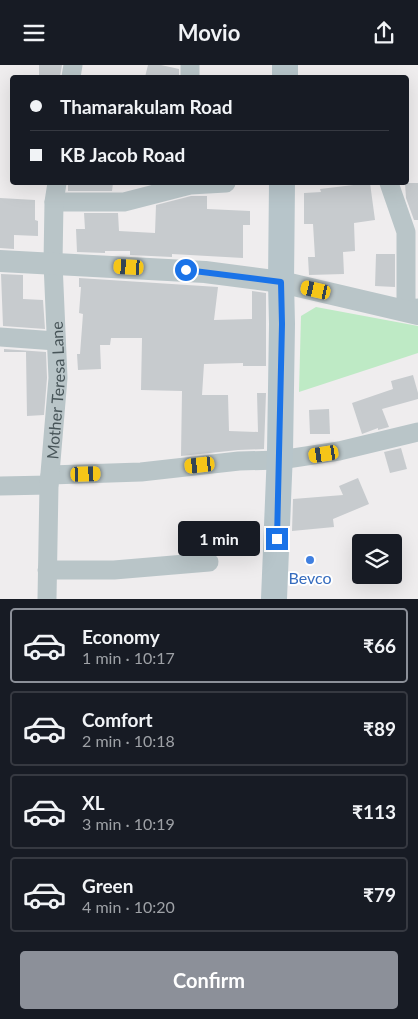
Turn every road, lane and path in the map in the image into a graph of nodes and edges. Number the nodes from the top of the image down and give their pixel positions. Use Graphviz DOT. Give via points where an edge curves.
graph roads {
  1 [pos="57,185"];
  2 [pos="186,185"];
  3 [pos="282,185"];
  4 [pos="390,185"];
  5 [pos="54,202"];
  6 [pos="0,261"];
  7 [pos="53,263"];
  8 [pos="281,282"];
  9 [pos="414,311"];
  10 [pos="0,337"];
  11 [pos="56,341"];
  12 [pos="418,432"];
  13 [pos="280,460"];
  14 [pos="49,480"];
  15 [pos="0,486"];
  16 [pos="209,562"];
  17 [pos="47,570"];
  18 [pos="46,599"];
  19 [pos="274,599"];
  1 -- 5 [label="street, Mother Teresa Lane"];
  2 -- 5 [label="street" via="124,202"];
  3 -- 8 [label="main road"];
  4 -- 9 [label="street" via="406,232"];
  5 -- 7 [label="street, Mother Teresa Lane"];
  6 -- 7 [label="street"];
  7 -- 8 [label="street" via="206,271"];
  7 -- 11 [label="street, Mother Teresa Lane"];
  8 -- 9 [label="street"];
  8 -- 13 [label="main road"];
  10 -- 11 [label="street"];
  11 -- 14 [label="street, Mother Teresa Lane" via="58,378"];
  12 -- 13 [label="street" via="339,451"];
  13 -- 14 [label="street" via="239,461"];
  13 -- 19 [label="main road"];
  14 -- 15 [label="street"];
  14 -- 17 [label="street, Mother Teresa Lane"];
  16 -- 17 [label="street" via="114,570"];
  17 -- 18 [label="street, Mother Teresa Lane"];
}
